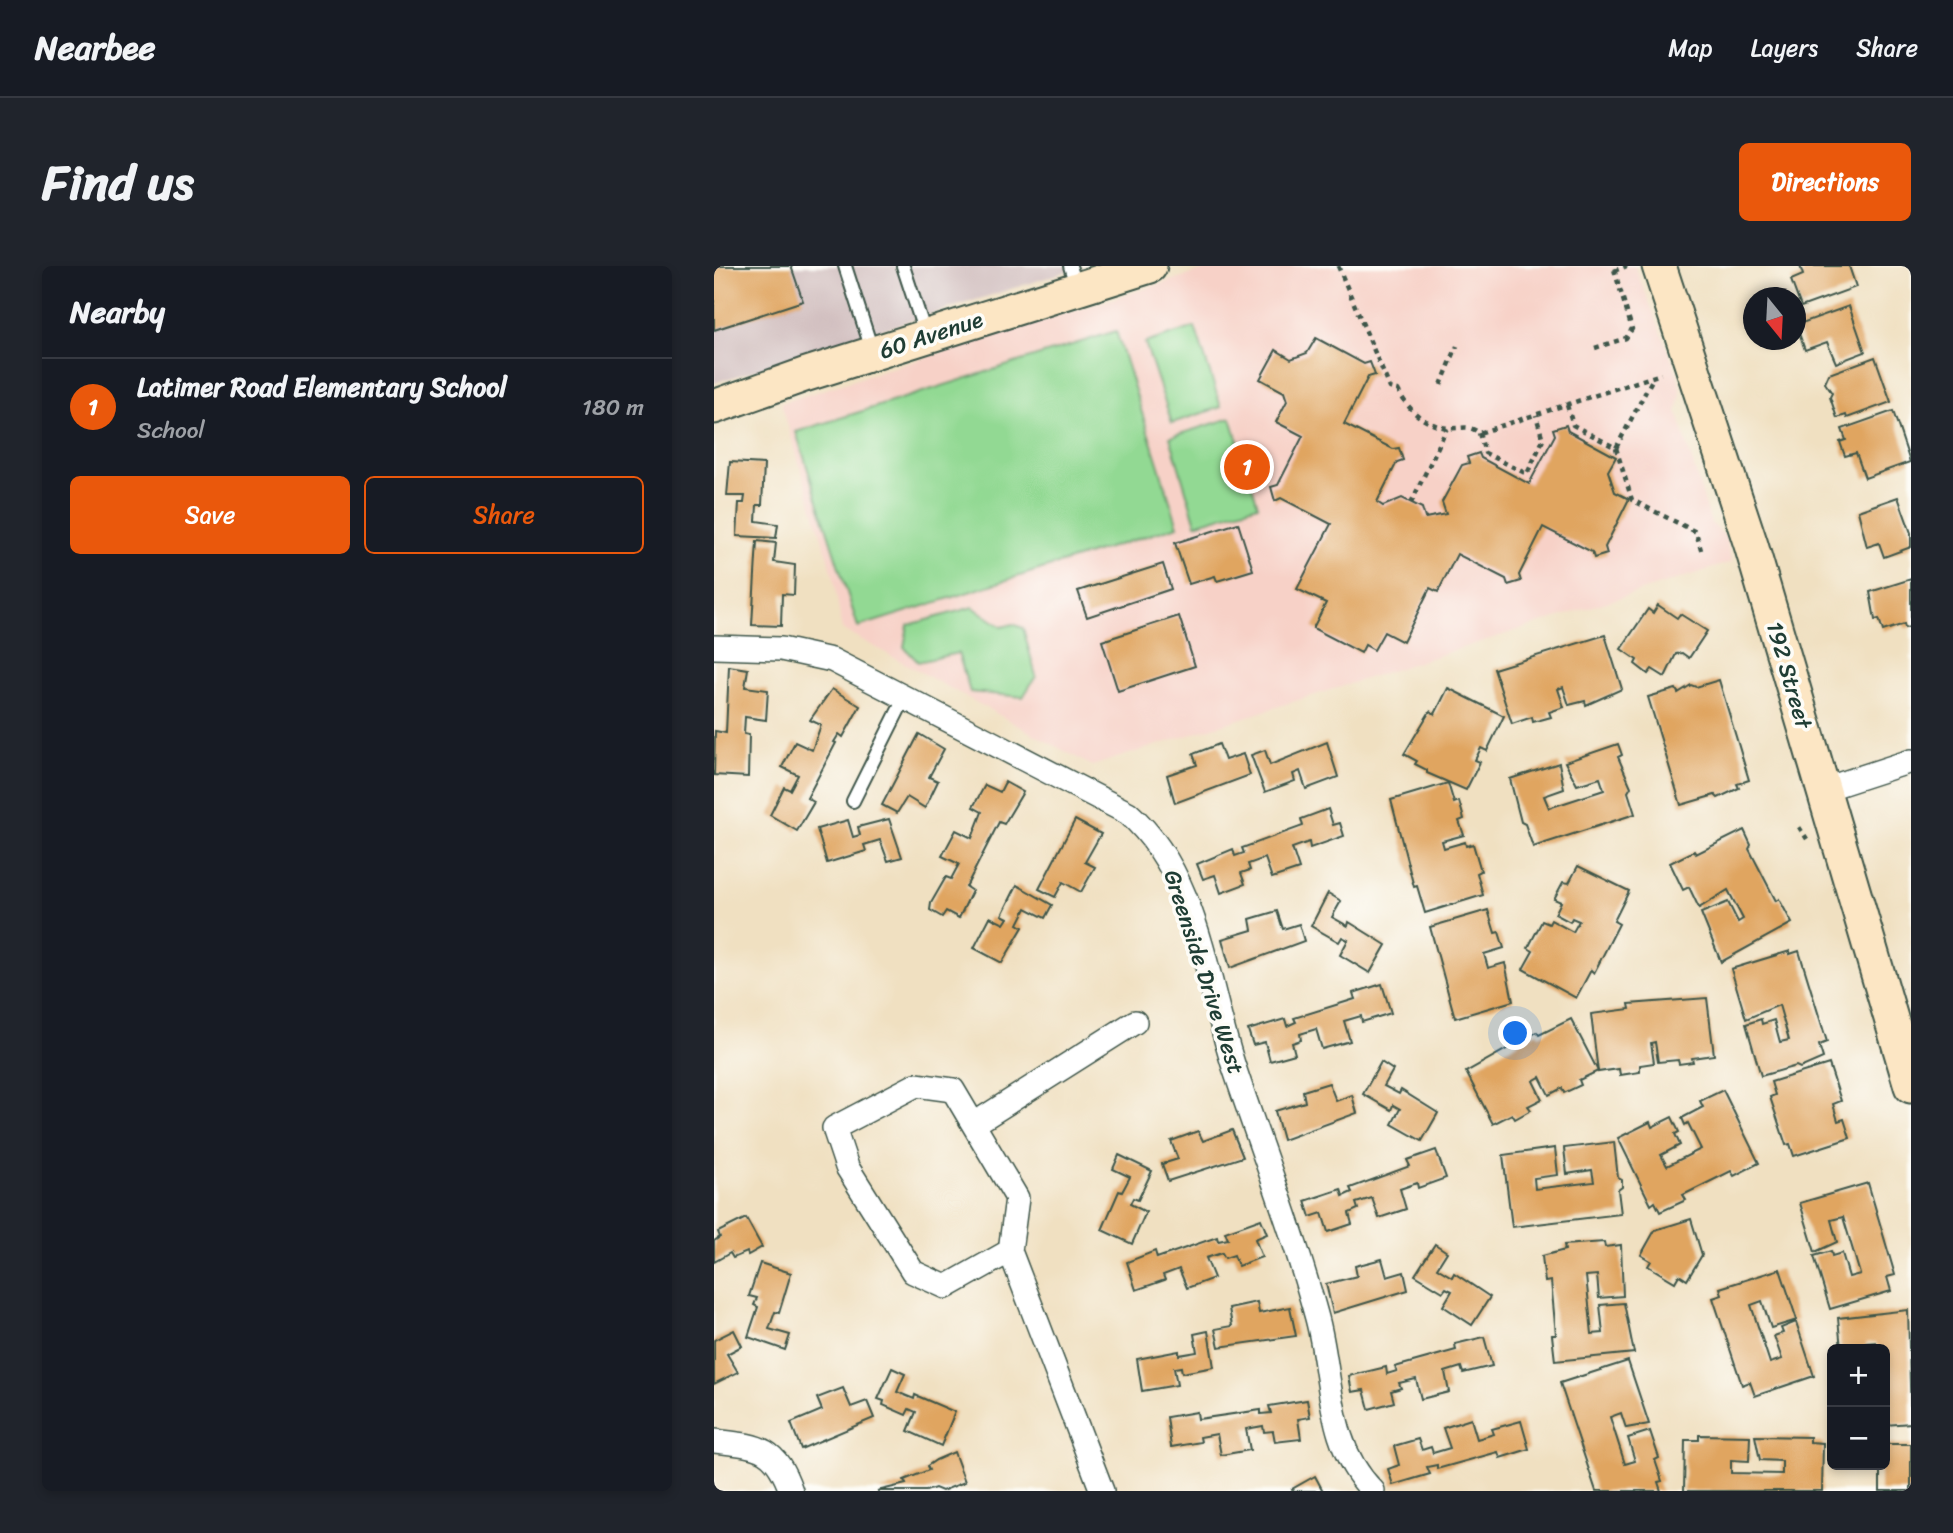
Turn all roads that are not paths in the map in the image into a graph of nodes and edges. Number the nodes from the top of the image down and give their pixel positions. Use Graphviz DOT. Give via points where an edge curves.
graph roads {
  1 [pos="845,266"];
  2 [pos="903,266"];
  3 [pos="1150,266"];
  4 [pos="1659,266"];
  5 [pos="1074,277"];
  6 [pos="926,336"];
  7 [pos="874,353"];
  8 [pos="714,407"];
  9 [pos="714,647"];
  10 [pos="904,699"];
  11 [pos="1911,761"];
  12 [pos="1822,790"];
  13 [pos="853,802"];
  14 [pos="1135,1022"];
  15 [pos="1911,1086"];
  16 [pos="974,1124"];
  17 [pos="1010,1251"];
  18 [pos="714,1441"];
  19 [pos="791,1491"];
  20 [pos="1102,1491"];
  21 [pos="1373,1491"];
  1 -- 7 [label="lane"];
  2 -- 6 [label="lane"];
  3 -- 5 [label="main road, 60 Avenue"];
  4 -- 12 [label="main road, 192 Street" via="1751,545"];
  5 -- 6 [label="main road, 60 Avenue"];
  6 -- 7 [label="main road, 60 Avenue"];
  7 -- 8 [label="main road, 60 Avenue"];
  9 -- 10 [label="street, Greenside Drive West" via="806,652 832,660"];
  10 -- 13 [label="lane"];
  10 -- 21 [label="street, Greenside Drive West" via="1128,813 1166,855 1183,891 1233,1063 1305,1276 1343,1446 1360,1478"];
  11 -- 12 [label="street"];
  12 -- 15 [label="main road, 192 Street"];
  14 -- 16 [label="street"];
  16 -- 17 [label="street" via="1017,1198"];
  16 -- 17 [label="street" via="953,1090 916,1085 834,1128 847,1167 913,1272 946,1287"];
  17 -- 20 [label="street"];
  18 -- 19 [label="street" via="761,1446 779,1463"];
}
